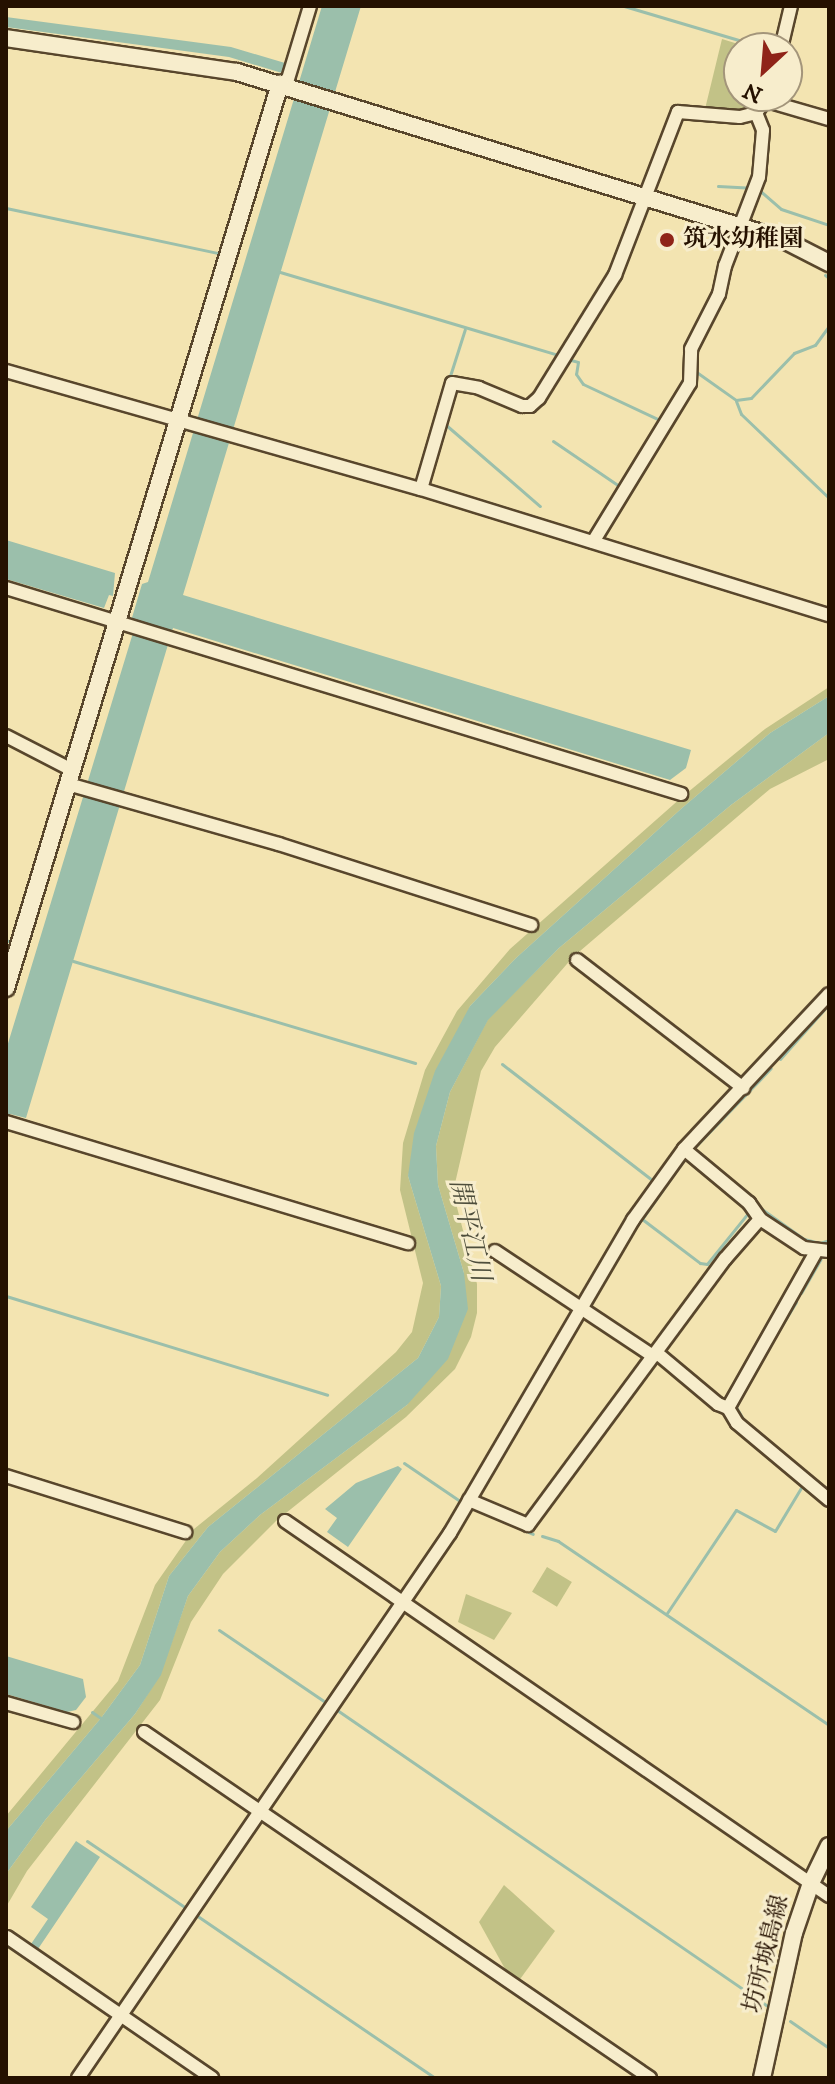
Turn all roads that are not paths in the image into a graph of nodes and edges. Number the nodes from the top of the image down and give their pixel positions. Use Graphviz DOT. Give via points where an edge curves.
graph roads {
  1 [pos="310,6"];
  2 [pos="791,6"];
  3 [pos="785,32"];
  4 [pos="6,38"];
  5 [pos="288,86"];
  6 [pos="803,110"];
  7 [pos="756,113"];
  8 [pos="829,119"];
  9 [pos="645,197"];
  10 [pos="740,226"];
  11 [pos="829,263"];
  12 [pos="6,371"];
  13 [pos="186,420"];
  14 [pos="421,489"];
  15 [pos="593,542"];
  16 [pos="6,588"];
  17 [pos="829,615"];
  18 [pos="125,625"];
  19 [pos="6,736"];
  20 [pos="74,781"];
  21 [pos="681,794"];
  22 [pos="531,925"];
  23 [pos="577,960"];
  24 [pos="6,988"];
  25 [pos="829,994"];
  26 [pos="743,1088"];
  27 [pos="12,1124"];
  28 [pos="684,1149"];
  29 [pos="760,1219"];
  30 [pos="408,1243"];
  31 [pos="495,1251"];
  32 [pos="822,1252"];
  33 [pos="581,1310"];
  34 [pos="655,1355"];
  35 [pos="728,1408"];
  36 [pos="6,1476"];
  37 [pos="469,1500"];
  38 [pos="829,1500"];
  39 [pos="285,1521"];
  40 [pos="185,1532"];
  41 [pos="402,1604"];
  42 [pos="6,1703"];
  43 [pos="73,1722"];
  44 [pos="144,1732"];
  45 [pos="260,1812"];
  46 [pos="829,1846"];
  47 [pos="811,1883"];
  48 [pos="829,1896"];
  49 [pos="7,1937"];
  50 [pos="121,2016"];
  51 [pos="78,2078"];
  52 [pos="212,2078"];
  53 [pos="650,2078"];
  54 [pos="762,2078"];
  1 -- 5 [label="street"];
  2 -- 3 [label="street"];
  4 -- 5 [label="street" via="184,61"];
  5 -- 9 [label="street"];
  5 -- 13 [label="street"];
  6 -- 8 [label="street"];
  7 -- 9 [label="street" via="740,117 678,112"];
  7 -- 10 [label="street" via="763,130 759,177"];
  9 -- 10 [label="street"];
  9 -- 14 [label="street" via="611,283 539,398 522,406 452,383"];
  10 -- 11 [label="street"];
  10 -- 15 [label="street" via="719,294 691,349 690,383"];
  12 -- 13 [label="street"];
  13 -- 14 [label="street"];
  13 -- 18 [label="street"];
  14 -- 15 [label="street"];
  15 -- 17 [label="street"];
  16 -- 18 [label="street"];
  18 -- 20 [label="street"];
  18 -- 21 [label="street"];
  19 -- 20 [label="street"];
  20 -- 22 [label="street" via="129,803 279,844"];
  20 -- 24 [label="street"];
  23 -- 26 [label="street"];
  25 -- 26 [label="street"];
  26 -- 28 [label="street"];
  27 -- 30 [label="street"];
  28 -- 29 [label="street" via="749,1203"];
  28 -- 33 [label="street" via="633,1220"];
  29 -- 32 [label="street" via="784,1237"];
  29 -- 34 [label="street"];
  31 -- 33 [label="street"];
  32 -- 35 [label="street"];
  33 -- 34 [label="street"];
  33 -- 37 [label="street"];
  34 -- 35 [label="street"];
  34 -- 37 [label="street" via="528,1525"];
  35 -- 38 [label="street" via="737,1423"];
  36 -- 40 [label="street"];
  37 -- 41 [label="street"];
  39 -- 41 [label="street"];
  41 -- 45 [label="street"];
  41 -- 47 [label="street"];
  42 -- 43 [label="street"];
  44 -- 45 [label="street"];
  45 -- 50 [label="street"];
  45 -- 53 [label="street"];
  46 -- 47 [label="street, 坊所城島線"];
  47 -- 48 [label="street"];
  47 -- 54 [label="street, 坊所城島線" via="794,1933"];
  49 -- 50 [label="street"];
  50 -- 51 [label="street"];
  50 -- 52 [label="street"];
}
